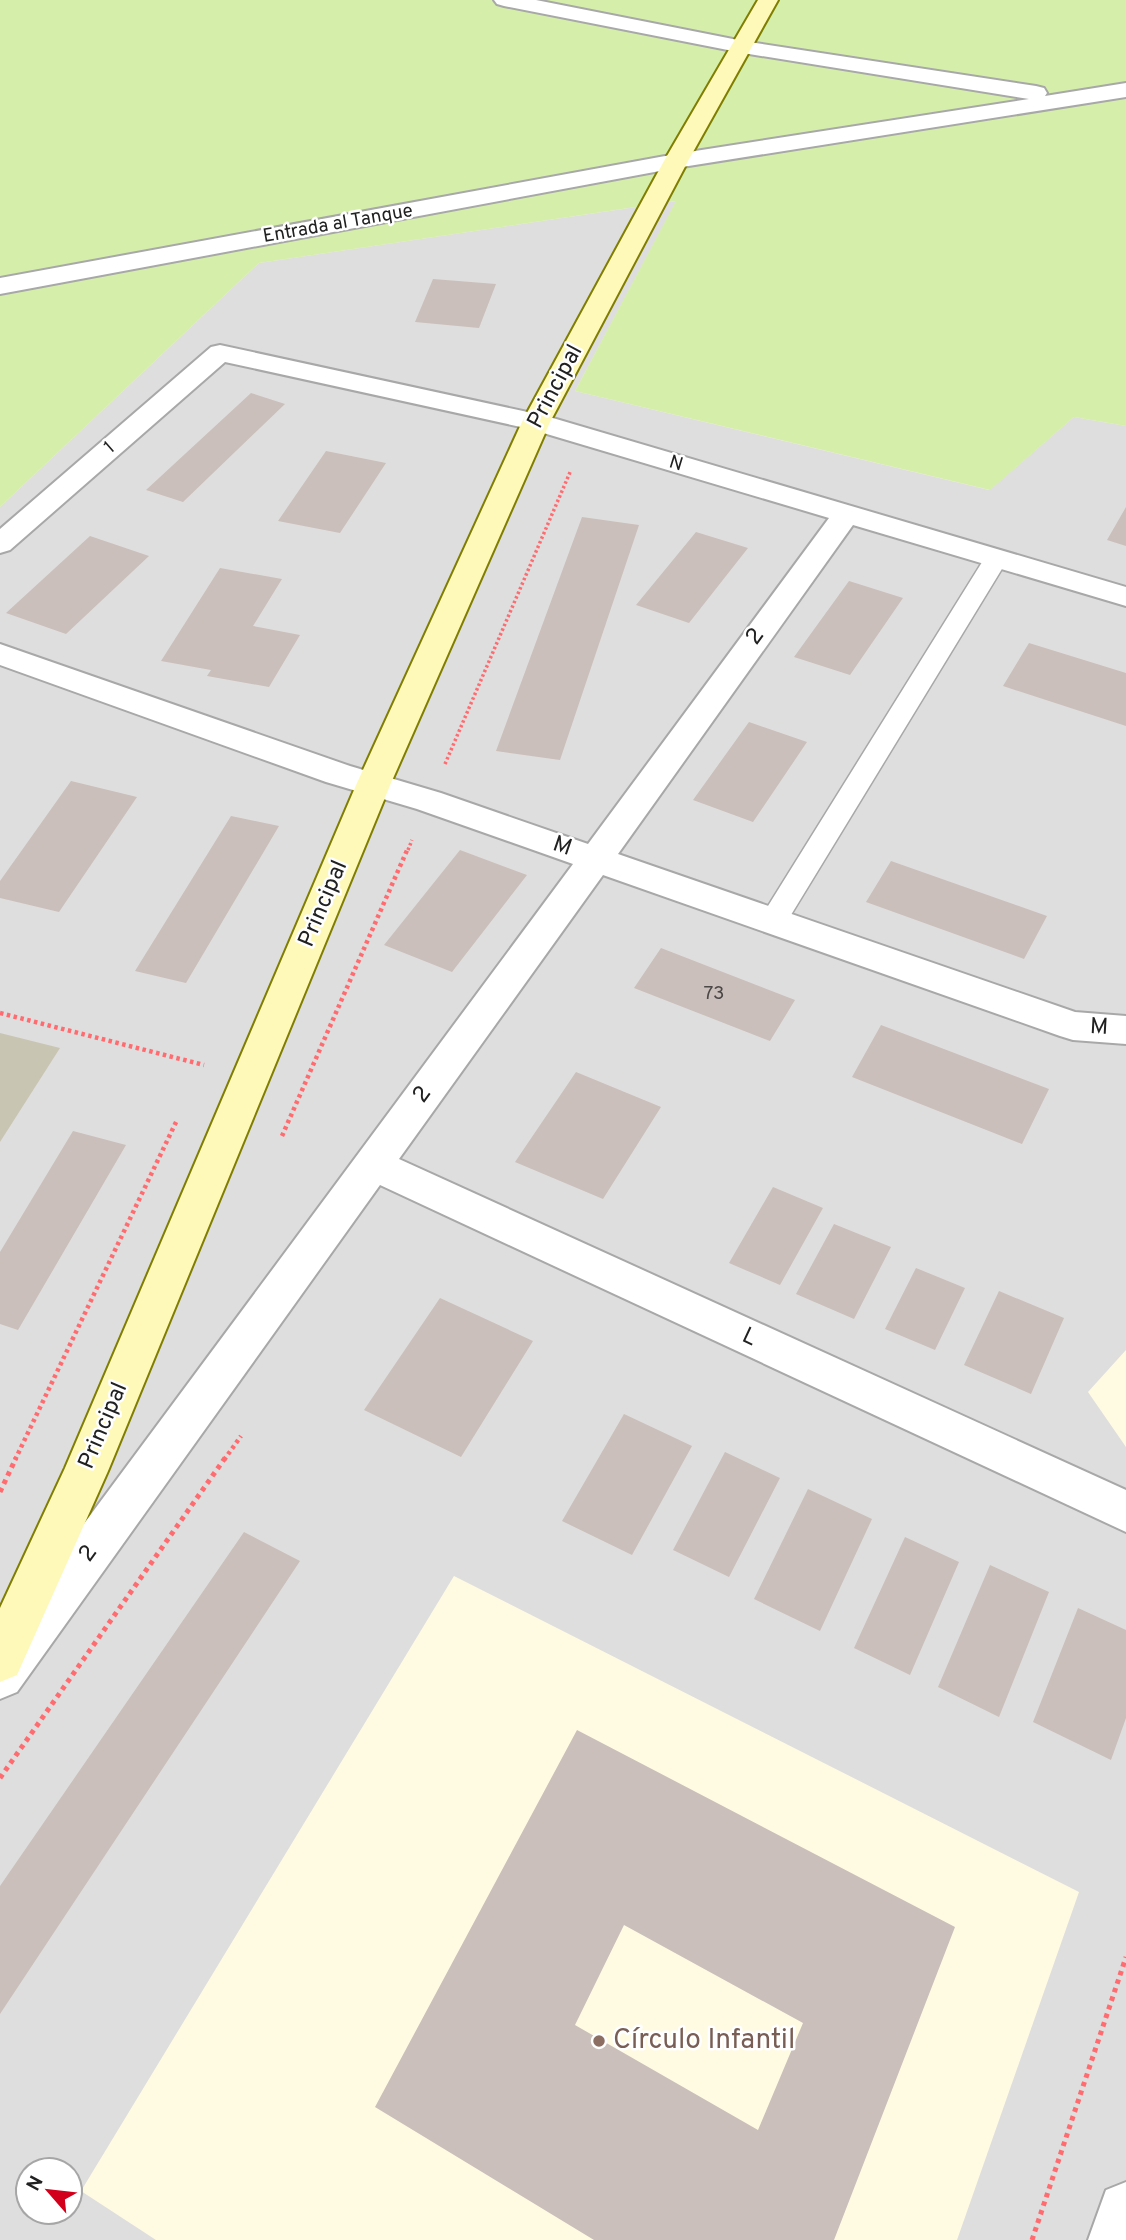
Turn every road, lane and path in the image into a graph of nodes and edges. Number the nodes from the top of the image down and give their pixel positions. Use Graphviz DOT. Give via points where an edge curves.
graph roads {
  1 [pos="504,0"];
  2 [pos="768,0"];
  3 [pos="743,47"];
  4 [pos="1126,90"];
  5 [pos="1071,99"];
  6 [pos="676,161"];
  7 [pos="0,286"];
  8 [pos="220,353"];
  9 [pos="536,422"];
  10 [pos="576,459"];
  11 [pos="846,515"];
  12 [pos="0,544"];
  13 [pos="996,559"];
  14 [pos="1126,597"];
  15 [pos="0,654"];
  16 [pos="374,783"];
  17 [pos="429,802"];
  18 [pos="595,859"];
  19 [pos="773,921"];
  20 [pos="0,1013"];
  21 [pos="1126,1030"];
  22 [pos="204,1066"];
  23 [pos="280,1140"];
  24 [pos="373,1164"];
  25 [pos="249,1424"];
  26 [pos="1126,1512"];
  27 [pos="0,1659"];
  28 [pos="0,1676"];
  29 [pos="0,1779"];
  30 [pos="1126,1956"];
  31 [pos="1126,2210"];
  32 [pos="1032,2240"];
  33 [pos="1116,2240"];
  1 -- 3 [label="street"];
  2 -- 3 [label="street, Principal"];
  3 -- 5 [label="street"];
  3 -- 6 [label="street, Principal"];
  4 -- 5 [label="street, Entrada al Tanque"];
  5 -- 6 [label="street, Entrada al Tanque"];
  6 -- 7 [label="street, Entrada al Tanque"];
  6 -- 9 [label="street, Principal"];
  8 -- 9 [label="street, N"];
  8 -- 12 [label="street, 1"];
  9 -- 11 [label="street, N"];
  9 -- 16 [label="street, Principal"];
  10 -- 17 [label="path"];
  11 -- 13 [label="street, N"];
  11 -- 18 [label="street, 2"];
  13 -- 14 [label="street, N"];
  13 -- 19 [label="lane"];
  15 -- 16 [label="street, M"];
  16 -- 17 [label="street, M"];
  16 -- 27 [label="street, Principal" via="91,1458"];
  17 -- 18 [label="street, M"];
  17 -- 23 [label="path"];
  18 -- 19 [label="street, M"];
  18 -- 24 [label="street, 2"];
  19 -- 21 [label="street, M" via="1073,1026"];
  20 -- 22 [label="path"];
  24 -- 26 [label="street, L"];
  24 -- 28 [label="street, 2"];
  25 -- 29 [label="path"];
  30 -- 32 [label="path"];
  31 -- 33 [label="street"];
}
